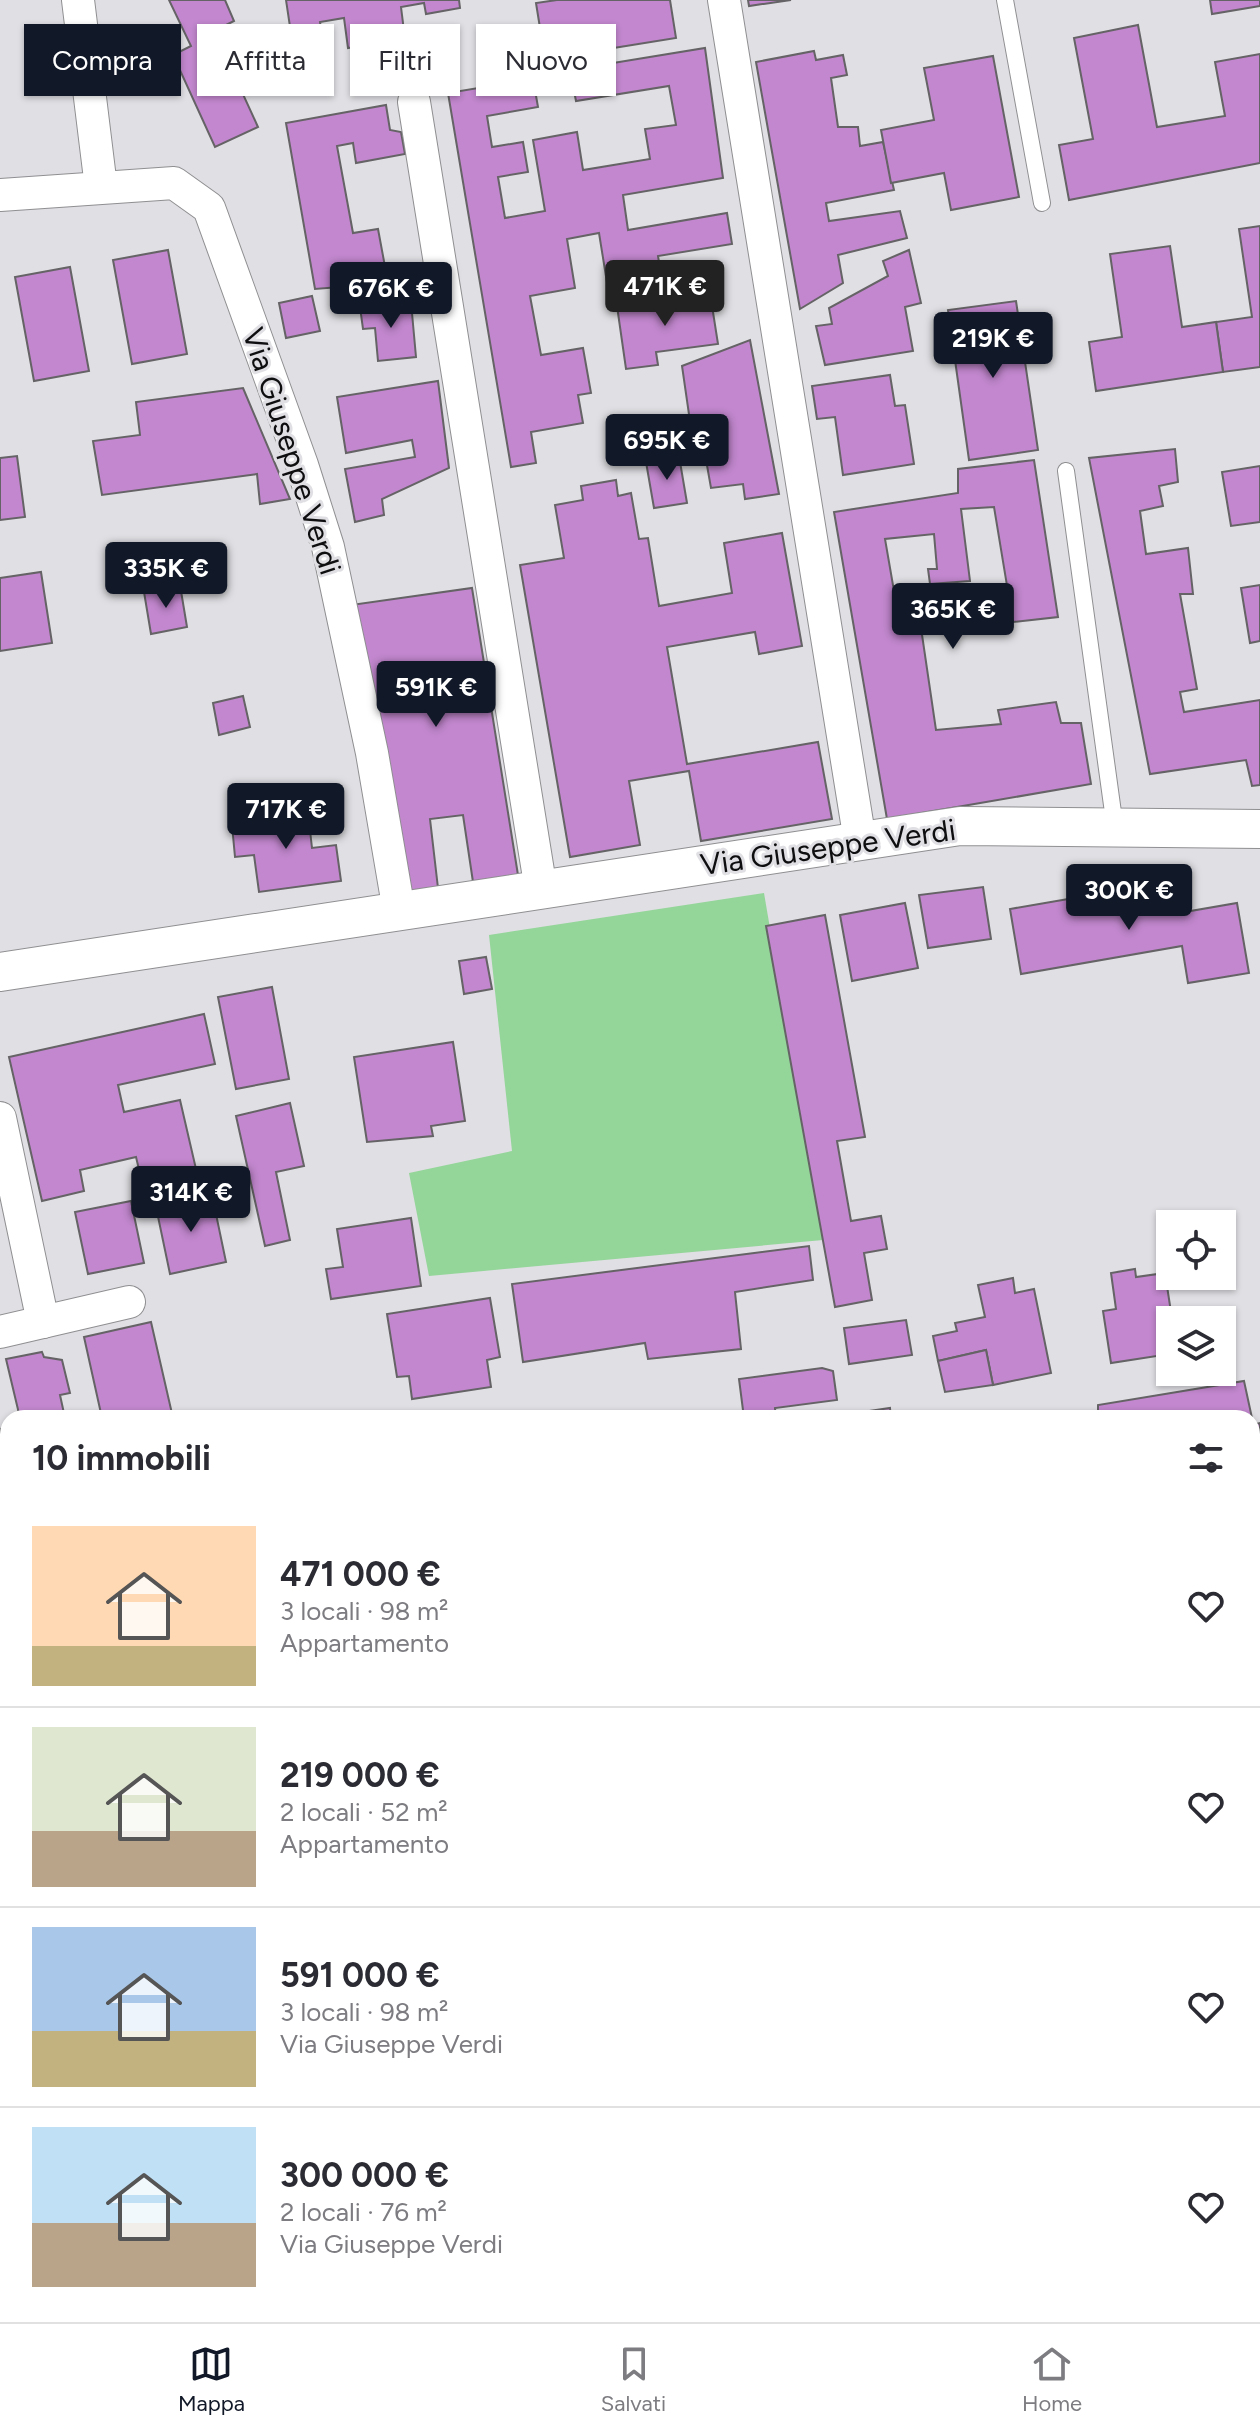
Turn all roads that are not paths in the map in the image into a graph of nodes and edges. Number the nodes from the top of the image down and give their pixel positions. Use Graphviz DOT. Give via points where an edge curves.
graph roads {
  1 [pos="78,0"];
  2 [pos="724,0"];
  3 [pos="1005,0"];
  4 [pos="414,102"];
  5 [pos="101,187"];
  6 [pos="0,195"];
  7 [pos="1042,203"];
  8 [pos="1066,471"];
  9 [pos="1115,827"];
  10 [pos="1260,829"];
  11 [pos="860,841"];
  12 [pos="541,890"];
  13 [pos="399,911"];
  14 [pos="0,972"];
  15 [pos="0,1118"];
  16 [pos="129,1302"];
  17 [pos="43,1322"];
  18 [pos="0,1332"];
  1 -- 5 [label="street"];
  2 -- 11 [label="street"];
  3 -- 7 [label="lane"];
  4 -- 12 [label="street"];
  5 -- 6 [label="street, Via Giuseppe Verdi"];
  5 -- 13 [label="street, Via Giuseppe Verdi" via="174,183 209,208 328,547"];
  8 -- 9 [label="lane"];
  9 -- 10 [label="street, Via Giuseppe Verdi"];
  9 -- 11 [label="street, Via Giuseppe Verdi" via="960,826"];
  11 -- 12 [label="street, Via Giuseppe Verdi"];
  12 -- 13 [label="street, Via Giuseppe Verdi"];
  13 -- 14 [label="street, Via Giuseppe Verdi"];
  15 -- 17 [label="street"];
  16 -- 17 [label="street"];
  17 -- 18 [label="street"];
}
